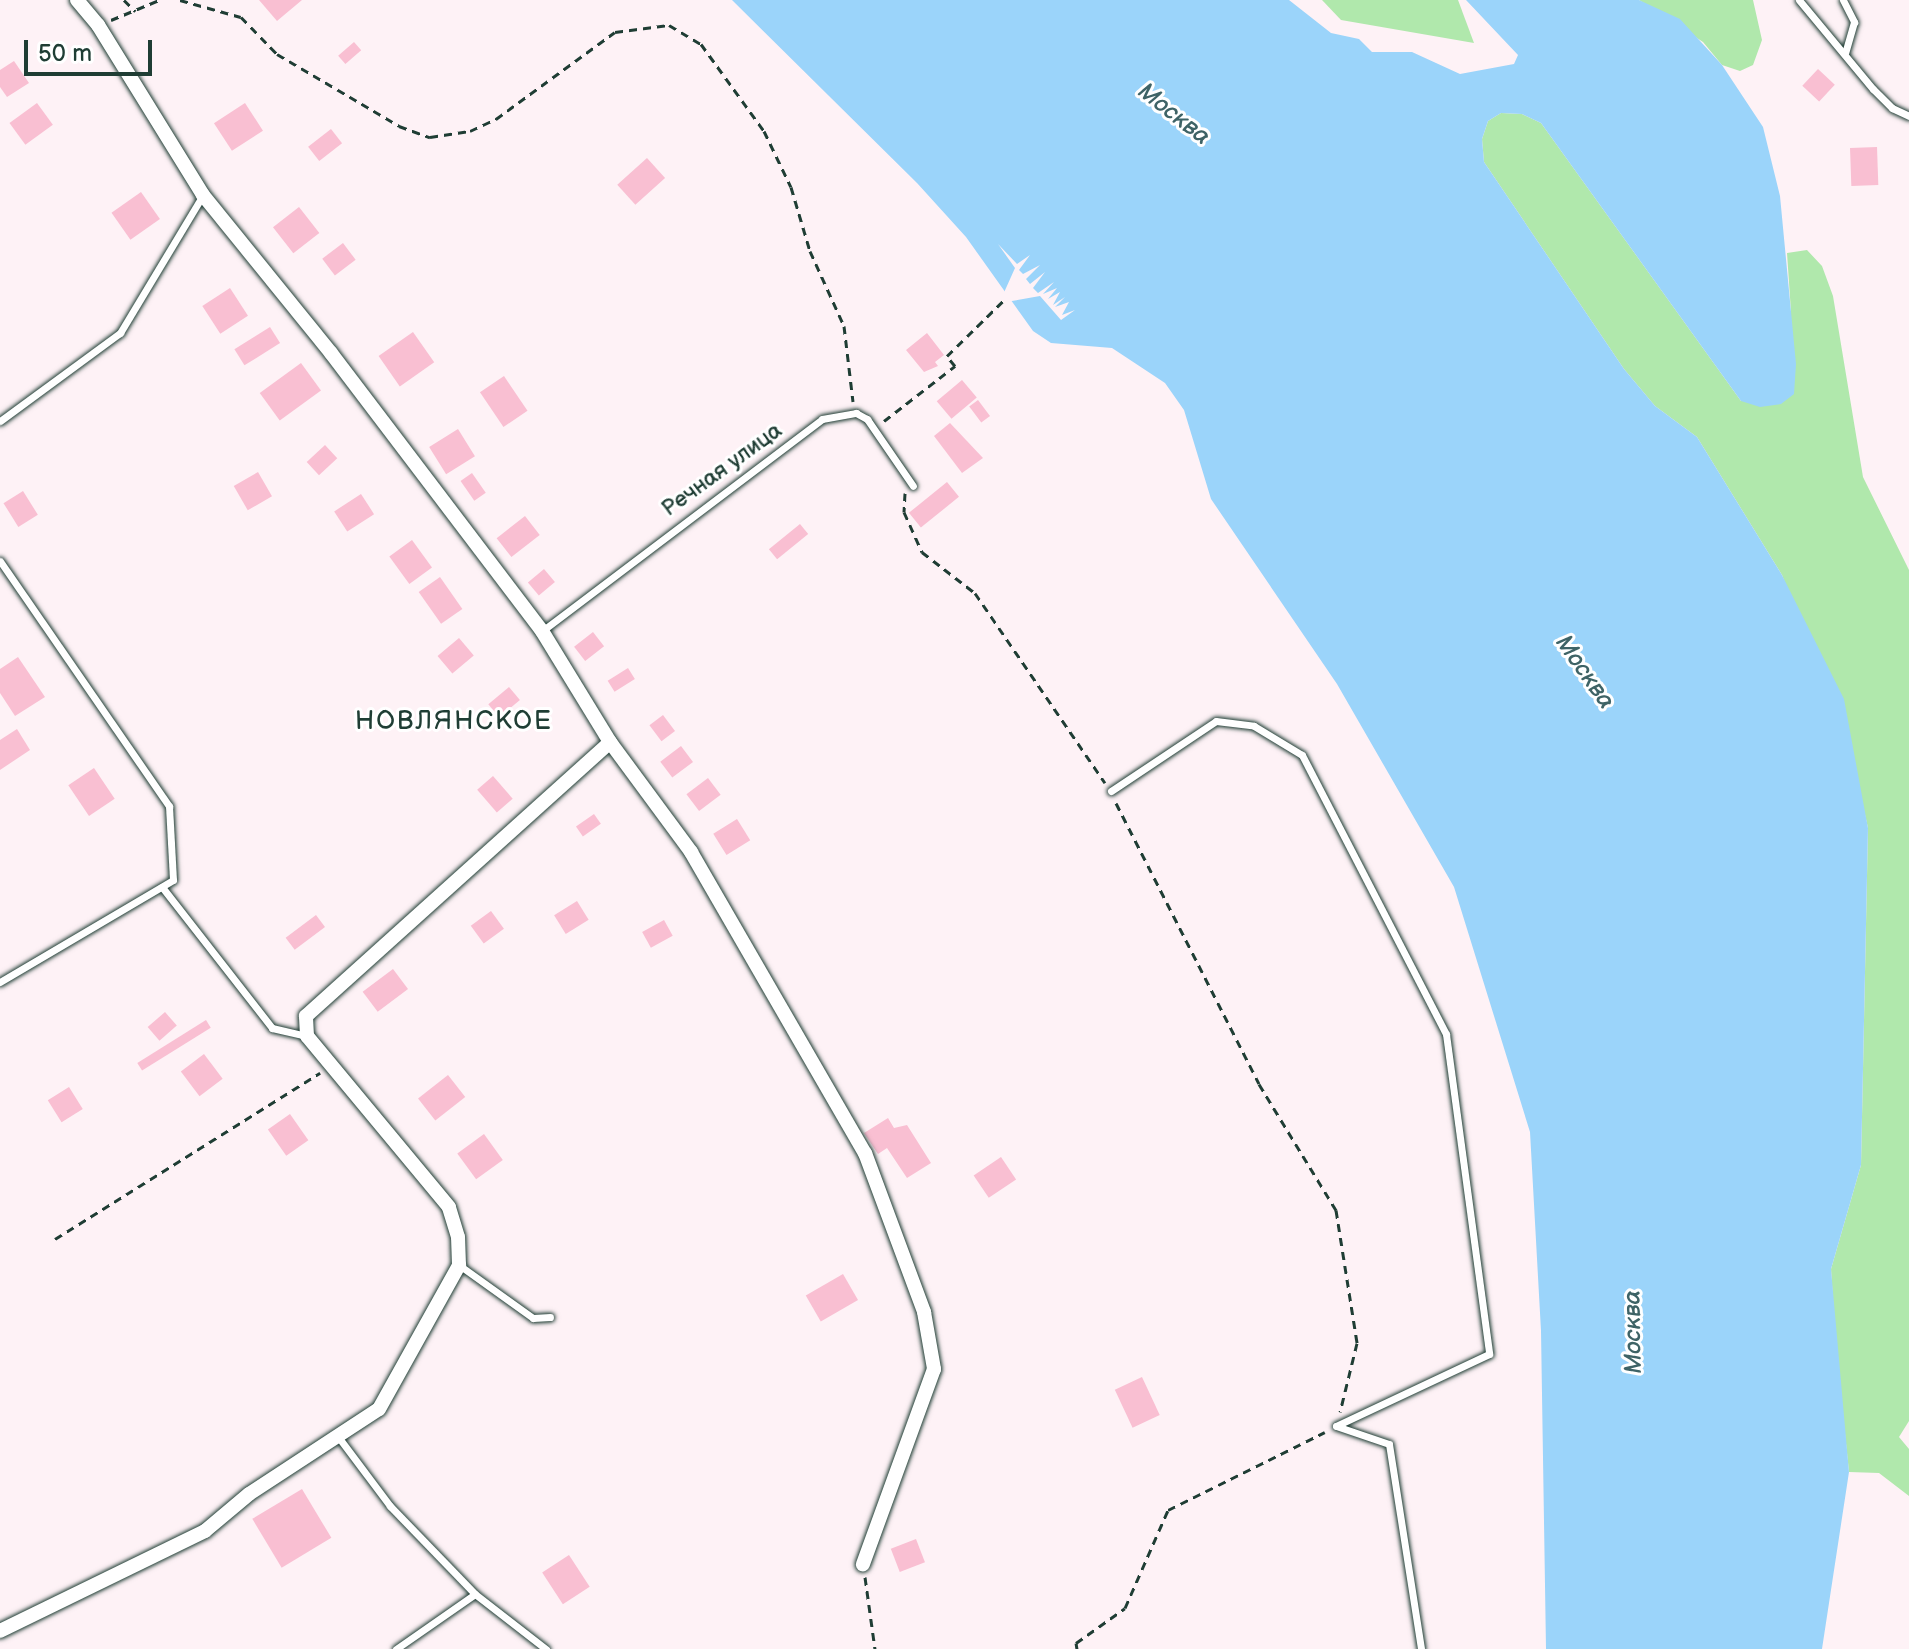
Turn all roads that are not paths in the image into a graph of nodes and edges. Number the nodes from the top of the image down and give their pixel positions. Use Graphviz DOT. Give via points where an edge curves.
graph roads {
  1 [pos="77,0"];
  2 [pos="1799,0"];
  3 [pos="1843,0"];
  4 [pos="1845,53"];
  5 [pos="1909,116"];
  6 [pos="203,195"];
  7 [pos="0,421"];
  8 [pos="913,486"];
  9 [pos="0,561"];
  10 [pos="542,631"];
  11 [pos="610,742"];
  12 [pos="1111,791"];
  13 [pos="162,887"];
  14 [pos="0,982"];
  15 [pos="307,1036"];
  16 [pos="459,1265"];
  17 [pos="550,1317"];
  18 [pos="339,1438"];
  19 [pos="863,1564"];
  20 [pos="475,1594"];
  21 [pos="0,1631"];
  22 [pos="396,1649"];
  23 [pos="546,1649"];
  24 [pos="1421,1649"];
  1 -- 6 [label="street" via="98,25"];
  2 -- 4 [label="lane"];
  3 -- 4 [label="lane" via="1854,22"];
  4 -- 5 [label="lane" via="1892,108"];
  6 -- 7 [label="lane" via="120,333"];
  6 -- 10 [label="street" via="331,353"];
  8 -- 10 [label="lane, Речная улица" via="874,428 856,413 822,419"];
  9 -- 13 [label="lane" via="169,806 173,880"];
  10 -- 11 [label="street"];
  11 -- 15 [label="street" via="330,989 306,1016"];
  11 -- 19 [label="street" via="691,852 865,1153 924,1312 934,1369"];
  12 -- 24 [label="lane" via="1216,721 1254,726 1302,755 1446,1034 1489,1354 1336,1426 1389,1444"];
  13 -- 14 [label="lane"];
  13 -- 15 [label="lane" via="272,1028"];
  15 -- 16 [label="street" via="449,1207"];
  16 -- 17 [label="lane" via="533,1318"];
  16 -- 18 [label="street" via="379,1409"];
  18 -- 20 [label="lane" via="390,1506"];
  18 -- 21 [label="street" via="249,1494 205,1531"];
  20 -- 22 [label="lane"];
  20 -- 23 [label="lane"];
}
